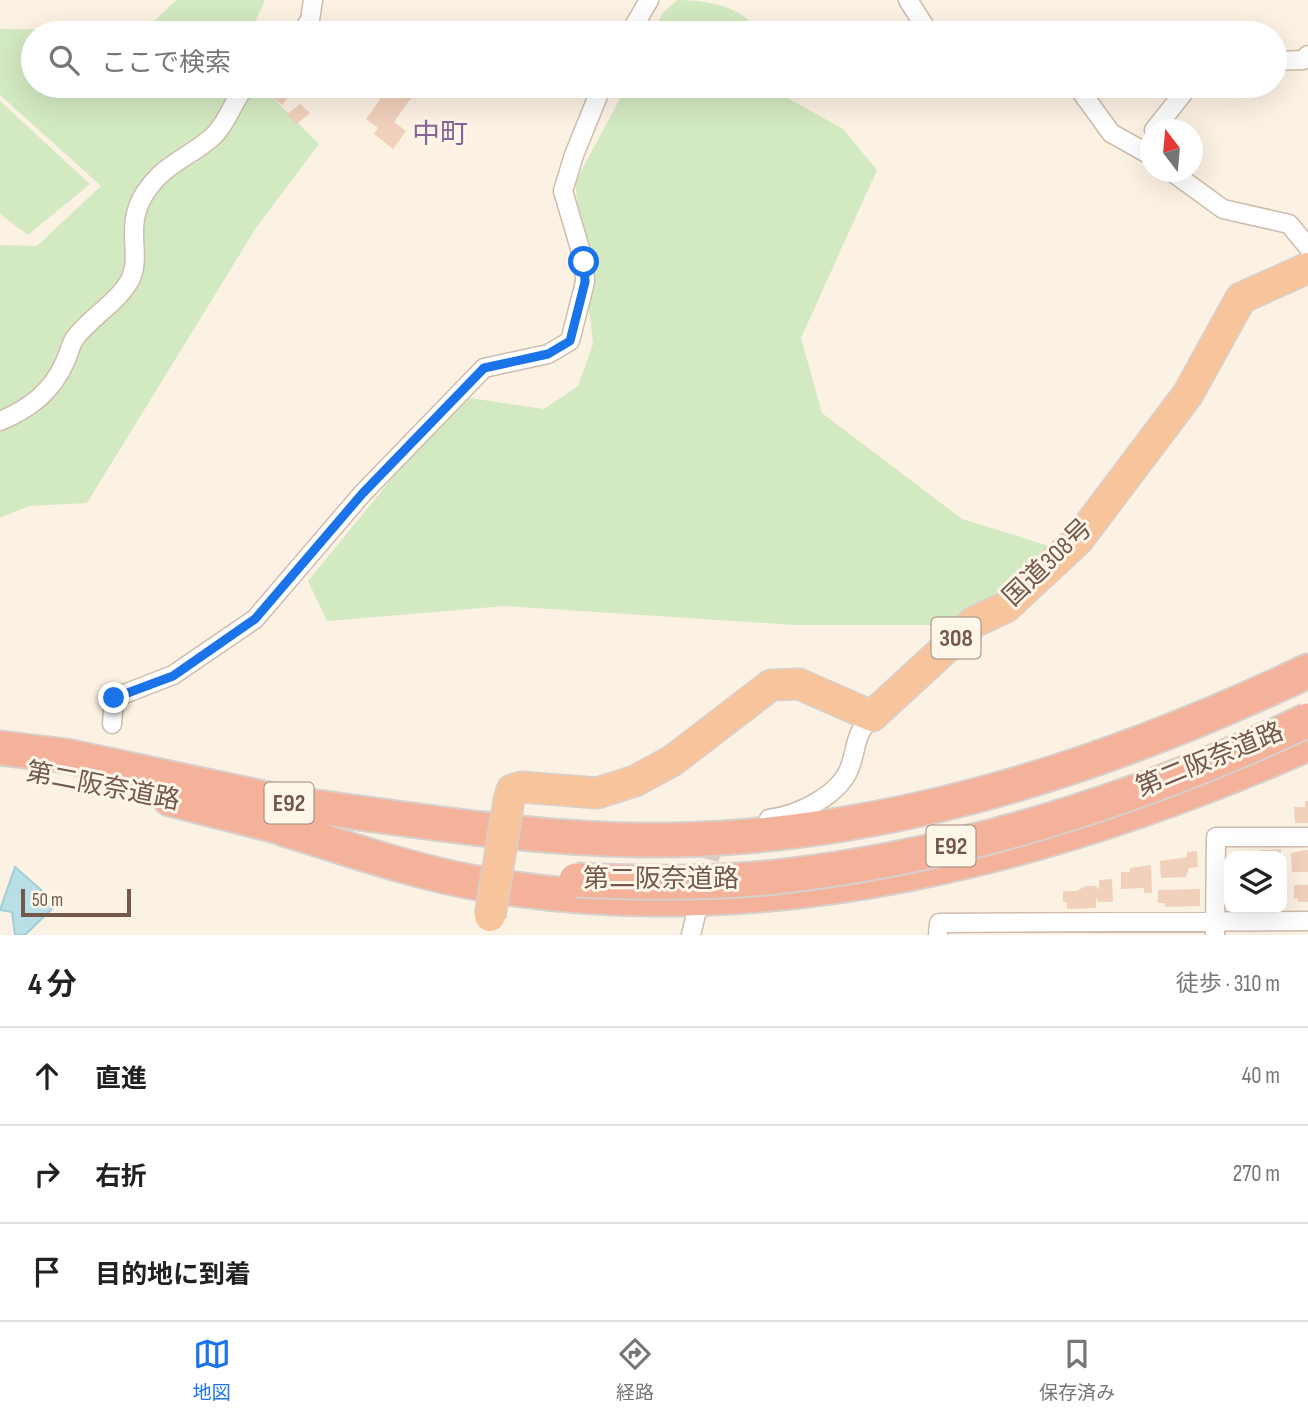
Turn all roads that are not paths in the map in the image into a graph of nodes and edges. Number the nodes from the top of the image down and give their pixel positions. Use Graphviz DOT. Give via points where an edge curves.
graph roads {
  1 [pos="313,0"];
  2 [pos="649,0"];
  3 [pos="908,0"];
  4 [pos="309,21"];
  5 [pos="637,21"];
  6 [pos="921,21"];
  7 [pos="1308,55"];
  8 [pos="1287,61"];
  9 [pos="237,98"];
  10 [pos="597,98"];
  11 [pos="1086,98"];
  12 [pos="1179,98"];
  13 [pos="1163,119"];
  14 [pos="1140,146"];
  15 [pos="1186,182"];
  16 [pos="1308,247"];
  17 [pos="1308,268"];
  18 [pos="0,421"];
  19 [pos="1308,671"];
  20 [pos="1308,696"];
  21 [pos="872,716"];
  22 [pos="1308,720"];
  23 [pos="112,724"];
  24 [pos="1308,744"];
  25 [pos="0,748"];
  26 [pos="0,767"];
  27 [pos="286,816"];
  28 [pos="719,822"];
  29 [pos="1308,837"];
  30 [pos="577,868"];
  31 [pos="697,910"];
  32 [pos="1308,921"];
  33 [pos="488,925"];
  34 [pos="1215,928"];
  35 [pos="691,935"];
  36 [pos="939,935"];
  1 -- 4 [label="street"];
  2 -- 5 [label="street"];
  3 -- 6 [label="street"];
  7 -- 8 [label="street" via="1303,60"];
  9 -- 18 [label="street" via="211,138 172,162 146,191 132,226 131,278 120,293 73,340 57,378 45,393 28,408"];
  10 -- 23 [label="street" via="563,191 584,262 585,282 570,341 548,354 484,368 362,494 255,619 173,676 114,698"];
  11 -- 14 [label="street" via="1111,133"];
  12 -- 13 [label="street"];
  15 -- 16 [label="street" via="1223,209 1289,224"];
  17 -- 21 [label="highway, 国道308号 / 308" via="1241,298 1188,394 1077,540 1006,607 974,622"];
  19 -- 27 [label="highway" via="1189,723 1022,782 936,805 817,828 715,838 616,838"];
  20 -- 30 [label="highway, 第二阪奈道路 / E92" via="1111,775 898,836 761,856"];
  21 -- 28 [label="street" via="856,734 851,766 841,784 811,805 785,817"];
  21 -- 33 [label="highway, bridge" via="799,684 771,685 672,761 635,781 597,793 512,790"];
  22 -- 30 [label="highway, 第二阪奈道路 / E92, bridge" via="1120,795 904,857 763,878 670,883"];
  24 -- 27 [label="highway" via="1125,814 997,853 862,883 766,896 624,900 495,886 407,866"];
  25 -- 27 [label="highway, 第二阪奈道路 / E92" via="67,756"];
  26 -- 27 [label="highway, 第二阪奈道路 / E92"];
  27 -- 30 [label="highway, 第二阪奈道路 / E92" via="488,845"];
  29 -- 34 [label="street" via="1216,837"];
  31 -- 35 [label="street"];
  32 -- 34 [label="street"];
  34 -- 36 [label="street" via="939,923"];
}
